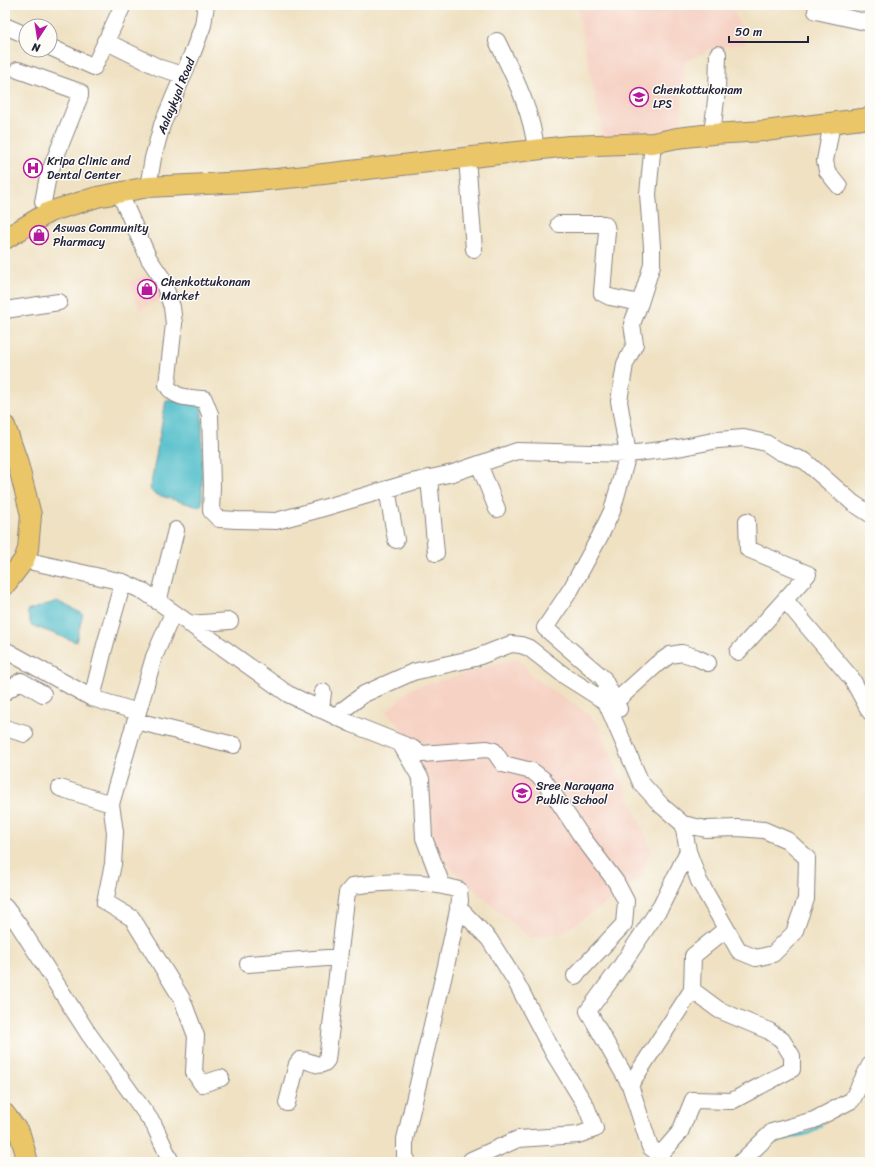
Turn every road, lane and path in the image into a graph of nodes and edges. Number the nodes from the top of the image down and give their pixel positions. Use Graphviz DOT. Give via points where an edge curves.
graph roads {
  1 [pos="123,5"];
  2 [pos="206,5"];
  3 [pos="816,11"];
  4 [pos="870,23"];
  5 [pos="5,26"];
  6 [pos="18,32"];
  7 [pos="105,41"];
  8 [pos="497,41"];
  9 [pos="58,51"];
  10 [pos="718,54"];
  11 [pos="18,70"];
  12 [pos="183,75"];
  13 [pos="870,118"];
  14 [pos="832,123"];
  15 [pos="712,134"];
  16 [pos="653,143"];
  17 [pos="536,150"];
  18 [pos="467,158"];
  19 [pos="839,186"];
  20 [pos="148,187"];
  21 [pos="119,192"];
  22 [pos="49,212"];
  23 [pos="559,224"];
  24 [pos="5,239"];
  25 [pos="474,249"];
  26 [pos="59,302"];
  27 [pos="640,303"];
  28 [pos="5,310"];
  29 [pos="5,426"];
  30 [pos="628,454"];
  31 [pos="479,464"];
  32 [pos="429,478"];
  33 [pos="387,489"];
  34 [pos="497,509"];
  35 [pos="870,514"];
  36 [pos="747,521"];
  37 [pos="176,530"];
  38 [pos="396,540"];
  39 [pos="436,553"];
  40 [pos="24,560"];
  41 [pos="123,582"];
  42 [pos="5,585"];
  43 [pos="785,600"];
  44 [pos="158,602"];
  45 [pos="173,613"];
  46 [pos="230,621"];
  47 [pos="189,624"];
  48 [pos="5,650"];
  49 [pos="738,652"];
  50 [pos="708,663"];
  51 [pos="5,692"];
  52 [pos="323,692"];
  53 [pos="43,694"];
  54 [pos="92,698"];
  55 [pos="615,702"];
  56 [pos="870,712"];
  57 [pos="328,713"];
  58 [pos="137,716"];
  59 [pos="626,725"];
  60 [pos="5,728"];
  61 [pos="25,734"];
  62 [pos="400,743"];
  63 [pos="234,745"];
  64 [pos="60,788"];
  65 [pos="111,804"];
  66 [pos="683,824"];
  67 [pos="688,851"];
  68 [pos="442,884"];
  69 [pos="5,907"];
  70 [pos="458,907"];
  71 [pos="726,929"];
  72 [pos="340,957"];
  73 [pos="248,964"];
  74 [pos="575,976"];
  75 [pos="692,990"];
  76 [pos="870,1065"];
  77 [pos="221,1078"];
  78 [pos="630,1085"];
  79 [pos="287,1103"];
  80 [pos="5,1114"];
  81 [pos="28,1162"];
  82 [pos="171,1162"];
  83 [pos="408,1162"];
  84 [pos="470,1162"];
  85 [pos="741,1162"];
  1 -- 7 [label="street"];
  2 -- 12 [label="street, Aalaykyal Road" via="203,26"];
  3 -- 4 [label="street"];
  5 -- 6 [label="street"];
  7 -- 9 [label="street" via="94,67"];
  7 -- 12 [label="street" via="160,68"];
  8 -- 17 [label="street" via="525,101"];
  10 -- 15 [label="street"];
  11 -- 22 [label="street" via="80,92 48,176 43,202"];
  12 -- 20 [label="street, Aalaykyal Road" via="162,125"];
  13 -- 14 [label="main road"];
  14 -- 15 [label="main road"];
  14 -- 19 [label="street" via="825,162 827,171"];
  15 -- 16 [label="main road"];
  16 -- 17 [label="main road" via="569,146"];
  16 -- 27 [label="street" via="648,194 652,265"];
  17 -- 18 [label="main road"];
  18 -- 20 [label="main road" via="245,182"];
  18 -- 25 [label="street"];
  20 -- 21 [label="main road"];
  21 -- 22 [label="main road"];
  21 -- 33 [label="street" via="149,259 162,278 172,307 174,324 168,385 170,390 179,396 204,399 210,414 211,511 219,518 276,521"];
  22 -- 24 [label="main road"];
  23 -- 27 [label="street" via="604,224 607,231 602,293"];
  26 -- 28 [label="street"];
  27 -- 30 [label="street" via="632,324 635,344 624,364 619,401"];
  29 -- 40 [label="main road" via="31,515 28,549"];
  30 -- 31 [label="street" via="517,450"];
  30 -- 35 [label="street" via="744,438 766,443 780,452 805,461 853,503"];
  30 -- 55 [label="street" via="609,517 571,589 545,628 603,678"];
  31 -- 32 [label="street"];
  31 -- 34 [label="street"];
  32 -- 33 [label="street"];
  32 -- 39 [label="street"];
  33 -- 38 [label="street"];
  36 -- 43 [label="street" via="748,549 808,574"];
  37 -- 44 [label="street"];
  40 -- 41 [label="street"];
  40 -- 42 [label="main road"];
  41 -- 44 [label="street" via="145,592"];
  41 -- 54 [label="street"];
  43 -- 49 [label="street"];
  43 -- 56 [label="street" via="852,679"];
  44 -- 45 [label="street"];
  45 -- 47 [label="street"];
  45 -- 58 [label="street" via="154,657"];
  46 -- 47 [label="street"];
  47 -- 57 [label="street" via="288,694"];
  48 -- 54 [label="street"];
  50 -- 55 [label="street" via="682,653 670,655"];
  51 -- 53 [label="street" via="21,681"];
  52 -- 57 [label="street"];
  54 -- 58 [label="street"];
  55 -- 59 [label="street"];
  57 -- 62 [label="street"];
  57 -- 66 [label="street" via="413,672 475,658 511,644 521,645 606,702 641,783"];
  58 -- 63 [label="street"];
  58 -- 65 [label="street"];
  60 -- 61 [label="street"];
  62 -- 68 [label="street" via="421,779 424,838"];
  62 -- 74 [label="street" via="422,754 487,749 494,751 503,764 532,771 544,780 616,882 626,901 624,924"];
  64 -- 65 [label="street"];
  65 -- 77 [label="street" via="115,832 113,864 105,902 132,918 182,999 196,1036 194,1072 202,1084"];
  66 -- 67 [label="street"];
  66 -- 71 [label="street" via="706,829 764,830 787,840 807,858 806,898 794,933 773,954 756,958 739,951"];
  67 -- 71 [label="street" via="699,880"];
  67 -- 78 [label="street" via="661,906 588,1011"];
  68 -- 70 [label="street" via="459,890"];
  68 -- 72 [label="street" via="385,882 353,886 346,900"];
  69 -- 82 [label="street" via="88,1033 154,1125"];
  70 -- 83 [label="street" via="405,1139 405,1156"];
  70 -- 84 [label="street" via="489,939 515,980 554,1054 586,1106 595,1129 578,1135 518,1139"];
  71 -- 75 [label="street" via="693,956"];
  72 -- 73 [label="street"];
  72 -- 79 [label="street" via="327,1060 321,1066 300,1060"];
  75 -- 78 [label="street"];
  75 -- 78 [label="street" via="718,1010 769,1031 782,1040 792,1056 792,1069 732,1101 693,1100 680,1132 660,1155 650,1147"];
  76 -- 85 [label="street" via="852,1100 814,1120 772,1132"];
  80 -- 81 [label="main road" via="20,1134"];
}
